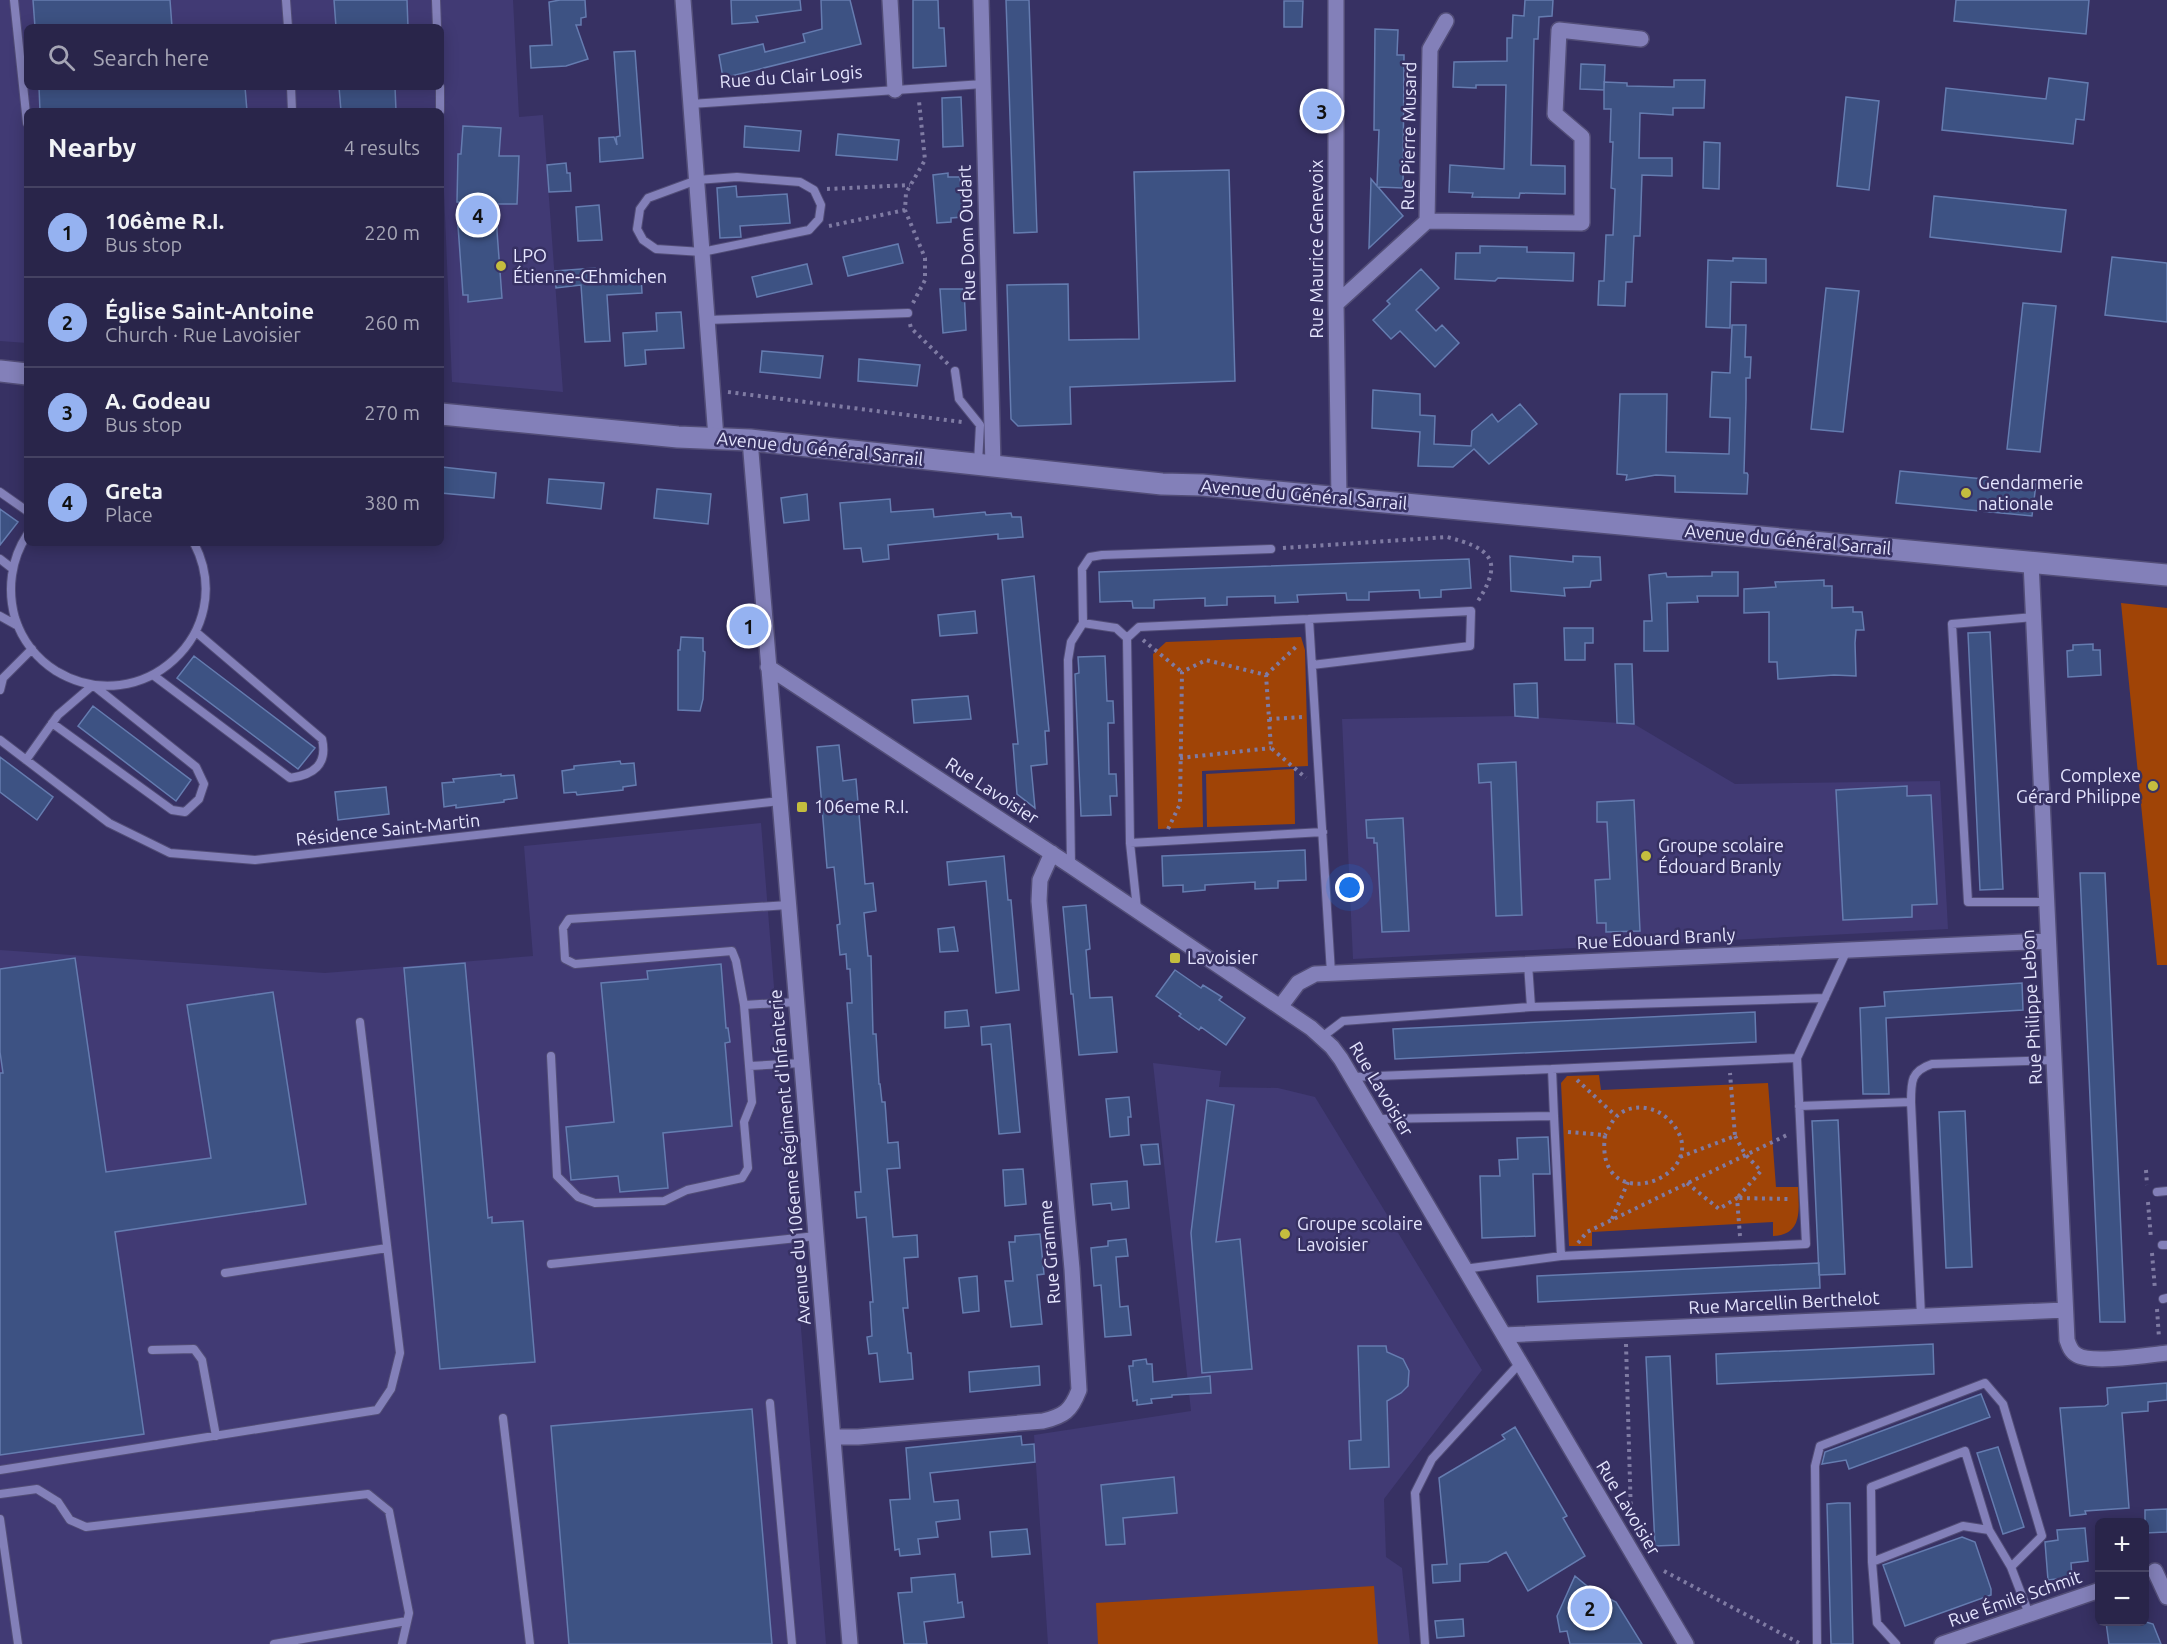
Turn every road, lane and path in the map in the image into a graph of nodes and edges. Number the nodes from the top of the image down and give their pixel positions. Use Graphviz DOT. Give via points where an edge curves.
graph roads {
  1 [pos="14,0"];
  2 [pos="286,0"];
  3 [pos="436,0"];
  4 [pos="683,0"];
  5 [pos="890,0"];
  6 [pos="981,0"];
  7 [pos="1336,0"];
  8 [pos="1446,21"];
  9 [pos="288,24"];
  10 [pos="437,24"];
  11 [pos="1641,39"];
  12 [pos="983,84"];
  13 [pos="918,88"];
  14 [pos="291,90"];
  15 [pos="440,90"];
  16 [pos="895,90"];
  17 [pos="691,104"];
  18 [pos="25,108"];
  19 [pos="292,108"];
  20 [pos="440,108"];
  21 [pos="697,180"];
  22 [pos="910,185"];
  23 [pos="814,190"];
  24 [pos="905,210"];
  25 [pos="1427,221"];
  26 [pos="809,230"];
  27 [pos="702,252"];
  28 [pos="1336,304"];
  29 [pos="908,312"];
  30 [pos="707,320"];
  31 [pos="0,371"];
  32 [pos="955,371"];
  33 [pos="24,374"];
  34 [pos="712,390"];
  35 [pos="444,414"];
  36 [pos="980,425"];
  37 [pos="716,438"];
  38 [pos="750,440"];
  39 [pos="985,465"];
  40 [pos="0,492"];
  41 [pos="1340,498"];
  42 [pos="24,509"];
  43 [pos="24,541"];
  44 [pos="195,546"];
  45 [pos="1271,549"];
  46 [pos="0,559"];
  47 [pos="2031,562"];
  48 [pos="13,569"];
  49 [pos="2167,575"];
  50 [pos="1471,611"];
  51 [pos="0,616"];
  52 [pos="2034,617"];
  53 [pos="1309,619"];
  54 [pos="1083,623"];
  55 [pos="18,626"];
  56 [pos="196,632"];
  57 [pos="1310,633"];
  58 [pos="1131,635"];
  59 [pos="32,649"];
  60 [pos="1312,665"];
  61 [pos="768,667"];
  62 [pos="1182,672"];
  63 [pos="153,675"];
  64 [pos="1266,675"];
  65 [pos="2,677"];
  66 [pos="93,685"];
  67 [pos="0,690"];
  68 [pos="1315,716"];
  69 [pos="1269,719"];
  70 [pos="52,723"];
  71 [pos="0,740"];
  72 [pos="1271,748"];
  73 [pos="1180,758"];
  74 [pos="26,760"];
  75 [pos="1320,790"];
  76 [pos="780,801"];
  77 [pos="1323,832"];
  78 [pos="1161,841"];
  79 [pos="1130,843"];
  80 [pos="1052,854"];
  81 [pos="1071,866"];
  82 [pos="2047,902"];
  83 [pos="788,905"];
  84 [pos="1137,911"];
  85 [pos="2048,941"];
  86 [pos="1847,950"];
  87 [pos="1528,964"];
  88 [pos="1331,973"];
  89 [pos="1825,998"];
  90 [pos="797,1002"];
  91 [pos="744,1005"];
  92 [pos="1280,1007"];
  93 [pos="1531,1007"];
  94 [pos="360,1022"];
  95 [pos="1322,1037"];
  96 [pos="551,1056"];
  97 [pos="1797,1058"];
  98 [pos="2054,1060"];
  99 [pos="1729,1061"];
  100 [pos="802,1063"];
  101 [pos="749,1066"];
  102 [pos="1565,1068"];
  103 [pos="1552,1069"];
  104 [pos="1351,1077"];
  105 [pos="1911,1102"];
  106 [pos="1799,1106"];
  107 [pos="1554,1116"];
  108 [pos="1616,1116"];
  109 [pos="1377,1119"];
  110 [pos="1800,1128"];
  111 [pos="1555,1131"];
  112 [pos="1605,1136"];
  113 [pos="1735,1136"];
  114 [pos="1745,1154"];
  115 [pos="1680,1158"];
  116 [pos="2146,1170"];
  117 [pos="1628,1182"];
  118 [pos="1687,1183"];
  119 [pos="2167,1191"];
  120 [pos="2157,1192"];
  121 [pos="1737,1198"];
  122 [pos="1804,1200"];
  123 [pos="1612,1219"];
  124 [pos="816,1236"];
  125 [pos="1740,1247"];
  126 [pos="387,1248"];
  127 [pos="1570,1255"];
  128 [pos="1561,1256"];
  129 [pos="551,1264"];
  130 [pos="1464,1269"];
  131 [pos="225,1274"];
  132 [pos="2065,1310"];
  133 [pos="1921,1316"];
  134 [pos="1626,1330"];
  135 [pos="1504,1335"];
  136 [pos="152,1350"];
  137 [pos="2163,1353"];
  138 [pos="1520,1363"];
  139 [pos="770,1403"];
  140 [pos="502,1418"];
  141 [pos="216,1436"];
  142 [pos="833,1437"];
  143 [pos="0,1470"];
  144 [pos="0,1494"];
  145 [pos="0,1519"];
  146 [pos="1632,1519"];
  147 [pos="1989,1530"];
  148 [pos="1633,1554"];
  149 [pos="1872,1562"];
  150 [pos="2011,1567"];
  151 [pos="2156,1570"];
  152 [pos="2095,1592"];
  153 [pos="2167,1597"];
  154 [pos="2030,1614"];
  155 [pos="407,1621"];
  156 [pos="1972,1639"];
  157 [pos="18,1644"];
  158 [pos="274,1644"];
  159 [pos="402,1644"];
  160 [pos="530,1644"];
  161 [pos="792,1644"];
  162 [pos="850,1644"];
  163 [pos="1425,1644"];
  164 [pos="1686,1644"];
  165 [pos="1801,1644"];
  166 [pos="1817,1644"];
  167 [pos="1896,1644"];
  168 [pos="1942,1644"];
  1 -- 18 [label="lane"];
  2 -- 9 [label="lane"];
  3 -- 10 [label="lane"];
  4 -- 17 [label="street"];
  5 -- 16 [label="street"];
  6 -- 12 [label="street, Rue Dom Oudart"];
  7 -- 28 [label="street, Rue Maurice Genevoix"];
  8 -- 25 [label="street, Rue Pierre Musard" via="1430,49"];
  11 -- 25 [label="street" via="1559,30 1555,114 1582,137 1582,223"];
  12 -- 13 [label="lane, Rue du Clair Logis"];
  12 -- 39 [label="street, Rue Dom Oudart"];
  13 -- 16 [label="lane, Rue du Clair Logis"];
  13 -- 22 [label="path" via="925,160"];
  14 -- 19 [label="lane"];
  15 -- 20 [label="lane"];
  16 -- 17 [label="lane, Rue du Clair Logis"];
  17 -- 21 [label="street"];
  21 -- 23 [label="lane" via="737,177 789,181"];
  21 -- 27 [label="street"];
  21 -- 27 [label="lane" via="648,198 640,209 637,229 643,240 656,249"];
  22 -- 23 [label="path"];
  22 -- 24 [label="path"];
  23 -- 26 [label="lane" via="821,205 819,219"];
  24 -- 26 [label="path"];
  24 -- 29 [label="path" via="925,258 925,280"];
  25 -- 28 [label="street"];
  26 -- 27 [label="lane"];
  27 -- 30 [label="street"];
  28 -- 41 [label="street, Rue Maurice Genevoix"];
  29 -- 30 [label="lane"];
  29 -- 32 [label="path" via="911,328"];
  30 -- 34 [label="street"];
  31 -- 33 [label="main road"];
  32 -- 36 [label="lane" via="959,399"];
  34 -- 36 [label="path"];
  34 -- 37 [label="street"];
  35 -- 37 [label="main road, Avenue du Général Sarrail"];
  36 -- 39 [label="lane"];
  37 -- 38 [label="main road, Avenue du Général Sarrail"];
  38 -- 39 [label="main road, Avenue du Général Sarrail"];
  38 -- 61 [label="street, Avenue du 106eme Régiment d'Infanterie"];
  39 -- 41 [label="main road, Avenue du Général Sarrail"];
  40 -- 42 [label="lane"];
  41 -- 47 [label="main road, Avenue du Général Sarrail"];
  43 -- 48 [label="lane"];
  44 -- 56 [label="lane" via="206,584"];
  45 -- 50 [label="path" via="1447,537 1472,543 1488,555 1493,568 1488,585"];
  45 -- 54 [label="lane" via="1090,557 1082,569"];
  46 -- 48 [label="lane"];
  47 -- 49 [label="main road, Avenue du Général Sarrail"];
  47 -- 52 [label="street, Rue Philippe Lebon"];
  48 -- 55 [label="lane" via="10,592"];
  50 -- 53 [label="lane"];
  50 -- 60 [label="lane" via="1470,646"];
  51 -- 55 [label="lane"];
  52 -- 82 [label="street, Rue Philippe Lebon"];
  52 -- 82 [label="lane" via="1952,624 1968,903"];
  53 -- 57 [label="lane"];
  53 -- 58 [label="lane" via="1139,627"];
  54 -- 58 [label="lane" via="1116,628"];
  54 -- 81 [label="lane" via="1071,642 1068,660"];
  55 -- 59 [label="lane"];
  56 -- 63 [label="lane" via="176,659"];
  56 -- 63 [label="lane" via="322,739 320,764 308,776 290,778"];
  57 -- 60 [label="lane"];
  57 -- 64 [label="path"];
  58 -- 62 [label="path"];
  58 -- 79 [label="lane"];
  59 -- 65 [label="lane"];
  59 -- 66 [label="lane" via="50,668"];
  60 -- 68 [label="lane"];
  61 -- 76 [label="street, Avenue du 106eme Régiment d'Infanterie"];
  61 -- 80 [label="street, Rue Lavoisier"];
  62 -- 64 [label="path" via="1206,660"];
  62 -- 73 [label="path"];
  63 -- 66 [label="lane" via="116,686"];
  64 -- 69 [label="path"];
  65 -- 67 [label="lane"];
  66 -- 70 [label="lane"];
  66 -- 70 [label="lane" via="196,767 204,784 199,799 185,812 172,810"];
  68 -- 69 [label="path"];
  68 -- 75 [label="lane"];
  69 -- 72 [label="path"];
  70 -- 74 [label="lane"];
  71 -- 74 [label="lane, Résidence Saint-Martin"];
  72 -- 73 [label="path"];
  72 -- 75 [label="path"];
  73 -- 78 [label="path" via="1180,804"];
  74 -- 76 [label="lane, Résidence Saint-Martin" via="109,823 170,853 255,860"];
  75 -- 77 [label="lane"];
  76 -- 83 [label="street, Avenue du 106eme Régiment d'Infanterie"];
  77 -- 78 [label="lane"];
  77 -- 88 [label="lane"];
  78 -- 79 [label="lane"];
  79 -- 84 [label="lane"];
  80 -- 81 [label="street, Rue Lavoisier"];
  80 -- 142 [label="street, Rue Gramme" via="1040,880 1039,901 1071,1269 1079,1377 1076,1396 1058,1418 1043,1421"];
  81 -- 84 [label="street, Rue Lavoisier"];
  82 -- 85 [label="street, Rue Philippe Lebon"];
  83 -- 90 [label="street, Avenue du 106eme Régiment d'Infanterie"];
  83 -- 91 [label="lane" via="569,919 563,928 565,959 575,964 732,951"];
  84 -- 92 [label="street, Rue Lavoisier"];
  85 -- 86 [label="street, Rue Edouard Branly"];
  85 -- 98 [label="street, Rue Philippe Lebon"];
  86 -- 87 [label="street, Rue Edouard Branly"];
  86 -- 89 [label="lane"];
  87 -- 88 [label="street, Rue Edouard Branly"];
  87 -- 93 [label="lane"];
  88 -- 92 [label="street, Rue Edouard Branly" via="1315,974 1298,982"];
  89 -- 93 [label="lane"];
  89 -- 97 [label="lane"];
  90 -- 91 [label="lane"];
  90 -- 100 [label="street, Avenue du 106eme Régiment d'Infanterie"];
  91 -- 101 [label="lane"];
  92 -- 95 [label="street, Rue Lavoisier"];
  93 -- 95 [label="lane" via="1343,1021"];
  94 -- 126 [label="lane"];
  95 -- 104 [label="street, Rue Lavoisier"];
  96 -- 101 [label="lane" via="557,1176 578,1197 595,1203 664,1201 687,1190 742,1178 748,1168 744,1122 752,1102"];
  97 -- 99 [label="lane"];
  97 -- 106 [label="lane"];
  98 -- 105 [label="lane" via="1932,1064 1915,1074"];
  98 -- 132 [label="street, Rue Philippe Lebon"];
  99 -- 102 [label="lane"];
  99 -- 113 [label="path"];
  100 -- 101 [label="lane"];
  100 -- 124 [label="street, Avenue du 106eme Régiment d'Infanterie"];
  102 -- 103 [label="lane"];
  102 -- 108 [label="path"];
  103 -- 104 [label="lane"];
  103 -- 107 [label="lane"];
  104 -- 109 [label="street, Rue Lavoisier"];
  105 -- 106 [label="lane"];
  105 -- 133 [label="lane"];
  106 -- 110 [label="lane"];
  107 -- 109 [label="lane"];
  107 -- 111 [label="lane"];
  108 -- 112 [label="path"];
  108 -- 115 [label="path" via="1644,1107 1656,1110 1668,1119 1683,1143"];
  109 -- 130 [label="street, Rue Lavoisier"];
  110 -- 114 [label="path"];
  110 -- 122 [label="lane"];
  111 -- 112 [label="path"];
  111 -- 128 [label="lane"];
  112 -- 117 [label="path" via="1603,1151 1610,1169"];
  113 -- 114 [label="path"];
  113 -- 115 [label="path"];
  114 -- 118 [label="path"];
  114 -- 121 [label="path" via="1761,1171"];
  115 -- 117 [label="path" via="1659,1180 1637,1185"];
  116 -- 137 [label="path"];
  117 -- 123 [label="path"];
  118 -- 121 [label="path" via="1719,1209"];
  118 -- 123 [label="path"];
  119 -- 120 [label="lane"];
  121 -- 122 [label="path"];
  121 -- 125 [label="path"];
  122 -- 125 [label="lane" via="1806,1244"];
  123 -- 127 [label="path" via="1587,1232"];
  124 -- 129 [label="lane"];
  124 -- 142 [label="street, Avenue du 106eme Régiment d'Infanterie"];
  125 -- 127 [label="lane"];
  126 -- 131 [label="lane"];
  126 -- 141 [label="lane" via="400,1353 391,1389 377,1410"];
  127 -- 128 [label="lane"];
  128 -- 130 [label="lane"];
  130 -- 135 [label="street, Rue Lavoisier"];
  132 -- 133 [label="street, Rue Marcellin Berthelot"];
  132 -- 137 [label="street, Rue Philippe Lebon" via="2067,1340 2076,1355 2095,1359"];
  133 -- 134 [label="street, Rue Marcellin Berthelot"];
  134 -- 135 [label="street, Rue Marcellin Berthelot"];
  134 -- 146 [label="path"];
  135 -- 138 [label="street, Rue Lavoisier"];
  136 -- 141 [label="lane" via="194,1349 198,1354"];
  138 -- 148 [label="street, Rue Lavoisier"];
  138 -- 163 [label="lane" via="1431,1459 1415,1493"];
  139 -- 161 [label="lane"];
  140 -- 160 [label="lane"];
  141 -- 143 [label="lane"];
  142 -- 162 [label="street, Avenue du 106eme Régiment d'Infanterie"];
  144 -- 155 [label="lane" via="37,1489 58,1502 70,1520 86,1527 368,1494 388,1511 409,1613"];
  145 -- 157 [label="lane"];
  147 -- 149 [label="lane" via="1963,1526"];
  147 -- 149 [label="lane" via="1965,1451 1871,1487"];
  147 -- 150 [label="lane"];
  148 -- 164 [label="street, Rue Lavoisier"];
  148 -- 165 [label="path"];
  149 -- 167 [label="lane" via="1877,1623"];
  150 -- 154 [label="lane"];
  150 -- 166 [label="lane" via="2042,1536 2003,1404 1985,1383 1820,1446 1815,1466"];
  151 -- 153 [label="street"];
  152 -- 154 [label="street, Rue Émile Schmit"];
  154 -- 156 [label="street, Rue Émile Schmit"];
  155 -- 158 [label="lane"];
  155 -- 159 [label="lane"];
  156 -- 168 [label="street, Rue Émile Schmit"];
}
